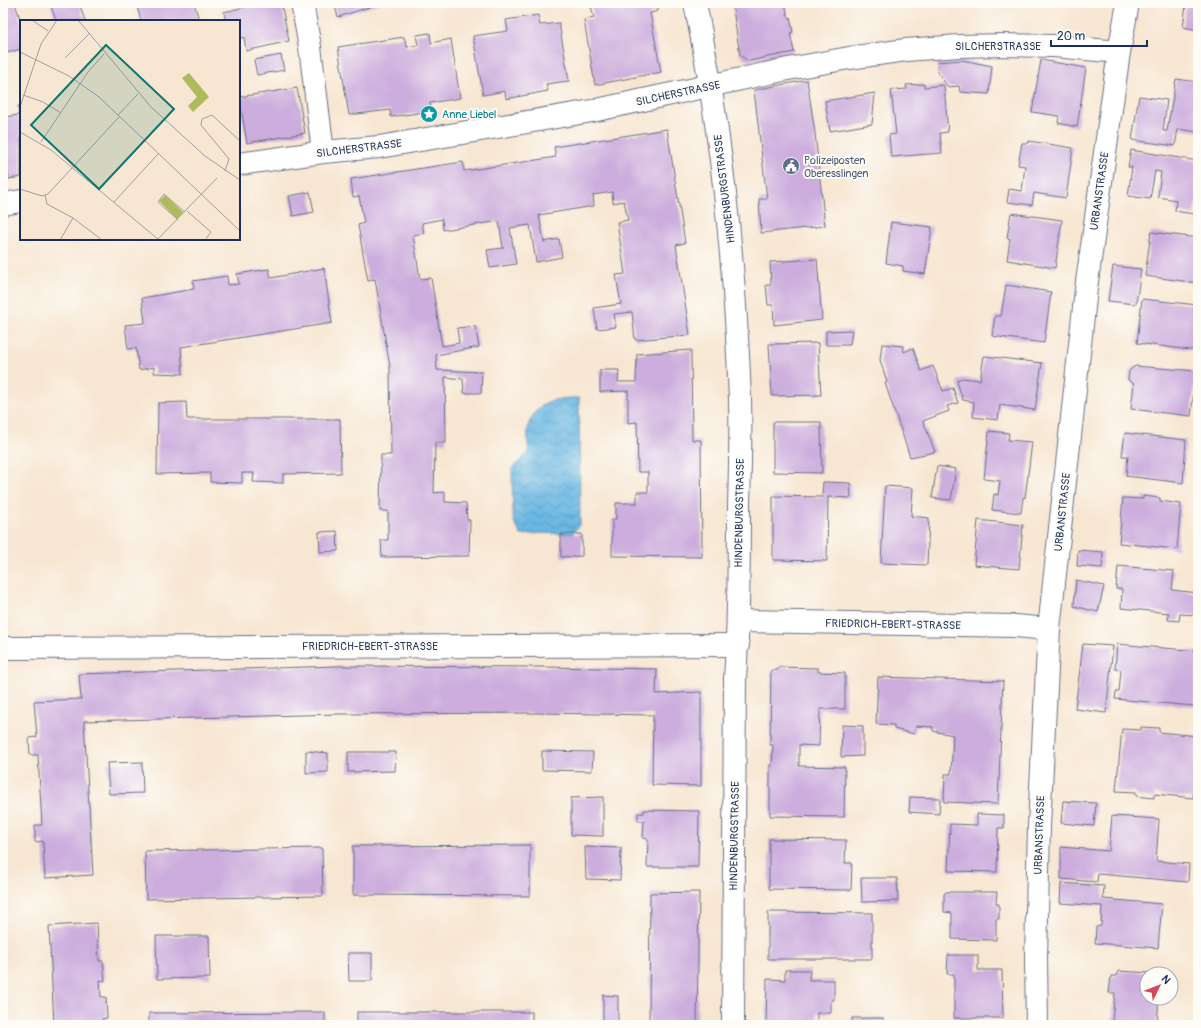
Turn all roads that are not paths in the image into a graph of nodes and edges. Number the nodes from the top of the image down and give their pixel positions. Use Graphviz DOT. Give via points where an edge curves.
graph roads {
  1 [pos="302,3"];
  2 [pos="695,3"];
  3 [pos="1128,3"];
  4 [pos="1119,52"];
  5 [pos="710,87"];
  6 [pos="323,152"];
  7 [pos="240,164"];
  8 [pos="20,201"];
  9 [pos="3,204"];
  10 [pos="738,621"];
  11 [pos="1049,629"];
  12 [pos="738,645"];
  13 [pos="3,648"];
  14 [pos="733,1025"];
  15 [pos="1037,1025"];
  1 -- 6 [label="street"];
  2 -- 5 [label="street, HINDENBURGSTRASSE"];
  3 -- 4 [label="street, URBANSTRASSE"];
  4 -- 5 [label="street, SILCHERSTRASSE" via="1054,46 1004,45 906,50 849,58"];
  4 -- 11 [label="street, URBANSTRASSE" via="1086,289"];
  5 -- 6 [label="street, SILCHERSTRASSE" via="577,114 379,147"];
  5 -- 10 [label="street, HINDENBURGSTRASSE" via="724,183 737,336 740,401"];
  6 -- 7 [label="street, SILCHERSTRASSE"];
  8 -- 9 [label="street"];
  10 -- 11 [label="street, FRIEDRICH-EBERT-STRASSE" via="1015,626"];
  10 -- 12 [label="street, HINDENBURGSTRASSE"];
  11 -- 15 [label="street, URBANSTRASSE" via="1039,826"];
  12 -- 13 [label="street, FRIEDRICH-EBERT-STRASSE"];
  12 -- 14 [label="street, HINDENBURGSTRASSE" via="735,679"];
}
